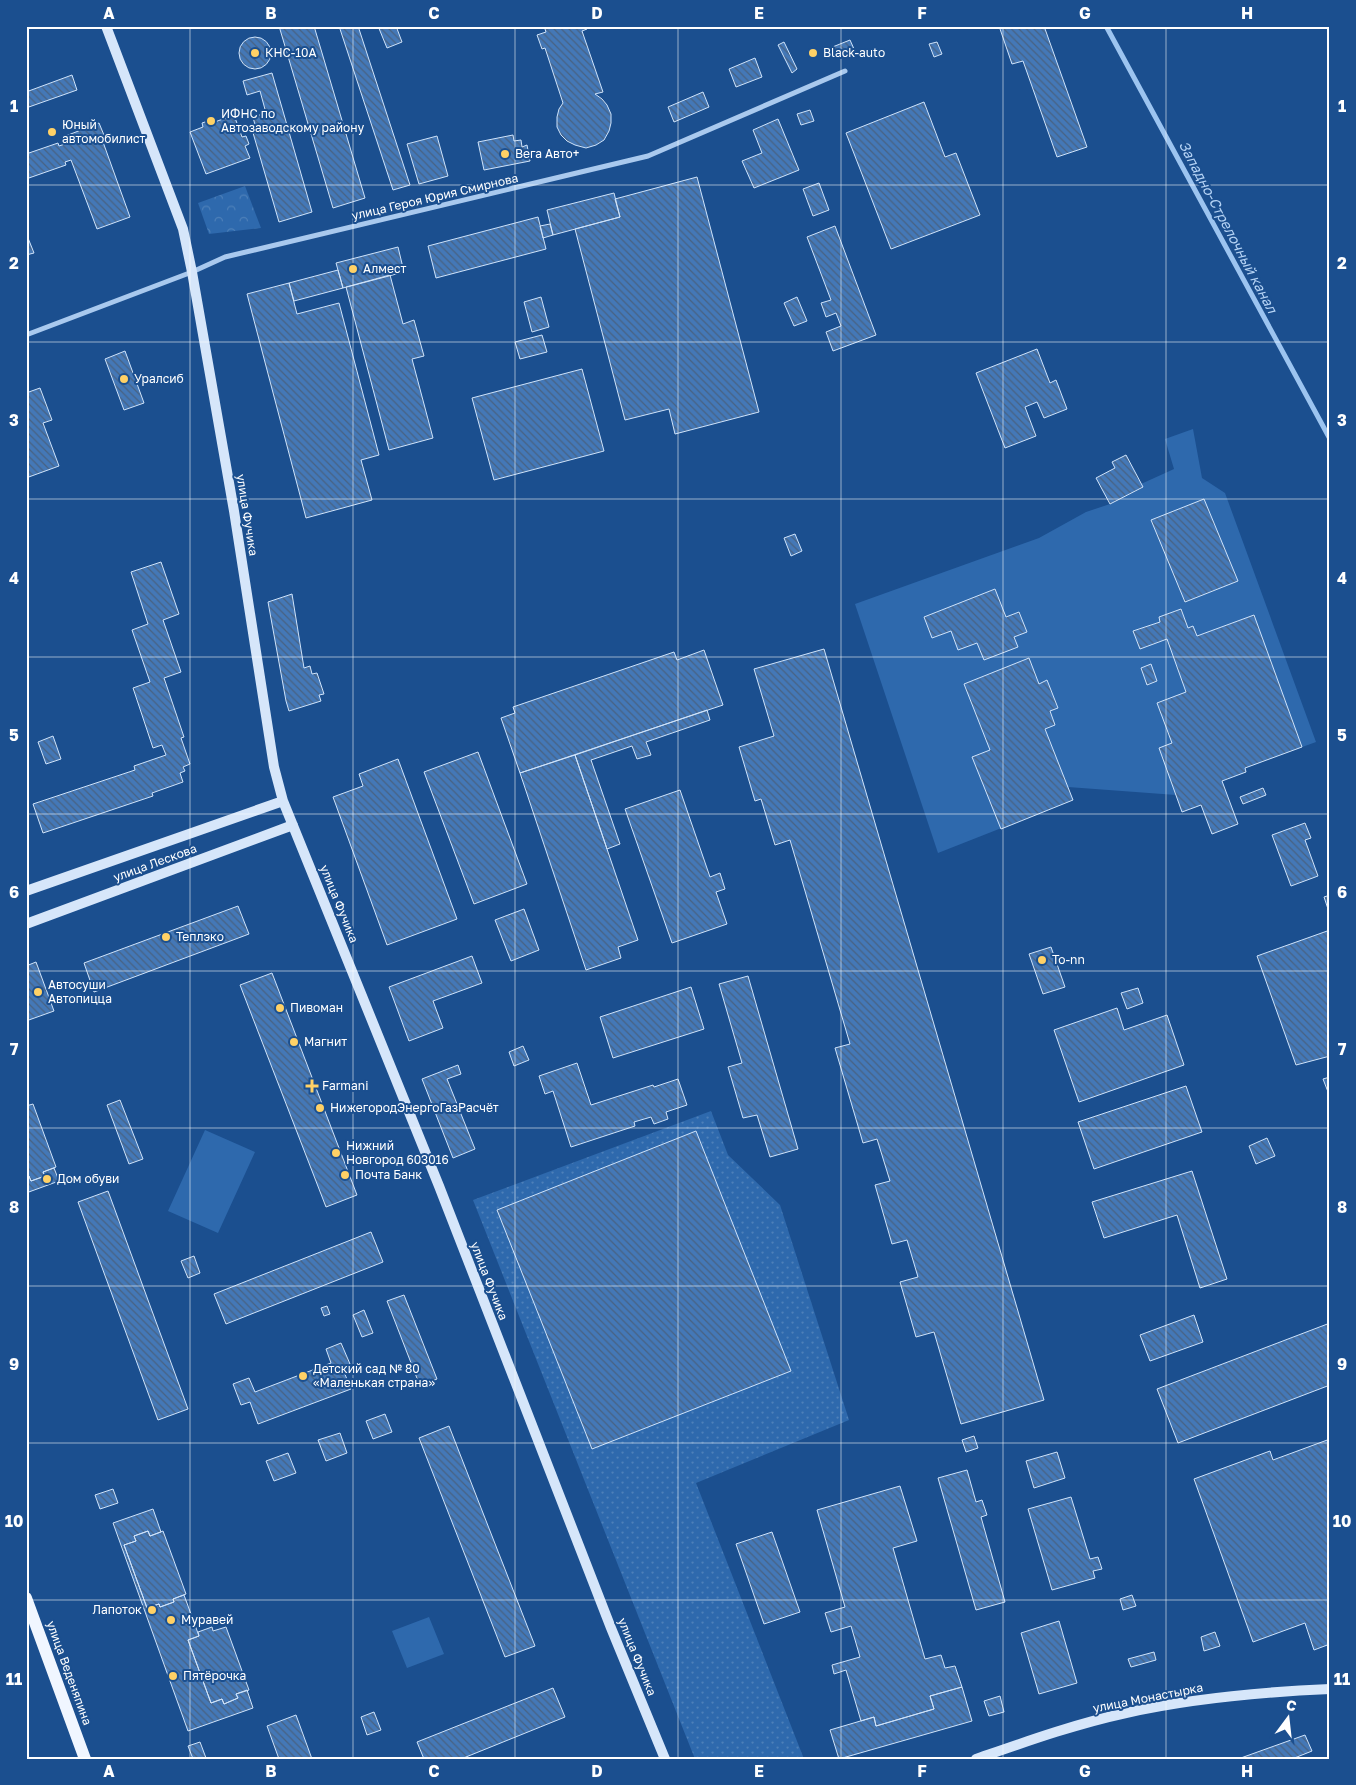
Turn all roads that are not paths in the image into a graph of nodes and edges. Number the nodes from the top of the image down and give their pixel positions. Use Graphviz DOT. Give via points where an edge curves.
graph roads {
  1 [pos="106,26"];
  2 [pos="845,71"];
  3 [pos="192,272"];
  4 [pos="26,335"];
  5 [pos="284,801"];
  6 [pos="293,825"];
  7 [pos="26,891"];
  8 [pos="26,924"];
  9 [pos="26,1598"];
  10 [pos="1330,1689"];
  11 [pos="85,1759"];
  12 [pos="665,1759"];
  13 [pos="976,1759"];
  1 -- 3 [label="street, улица Фучика" via="183,230"];
  2 -- 3 [label="street, улица Героя Юрия Смирнова" via="648,156 225,257"];
  3 -- 4 [label="street, улица Героя Юрия Смирнова"];
  3 -- 5 [label="street, улица Фучика" via="274,767"];
  5 -- 6 [label="street, улица Фучика"];
  5 -- 7 [label="street, улица Лескова"];
  6 -- 8 [label="street, улица Лескова"];
  6 -- 12 [label="street, улица Фучика"];
  9 -- 11 [label="main road, улица Веденяпина"];
  10 -- 13 [label="street, улица Монастырка" via="1238,1695 1124,1713"];
}
